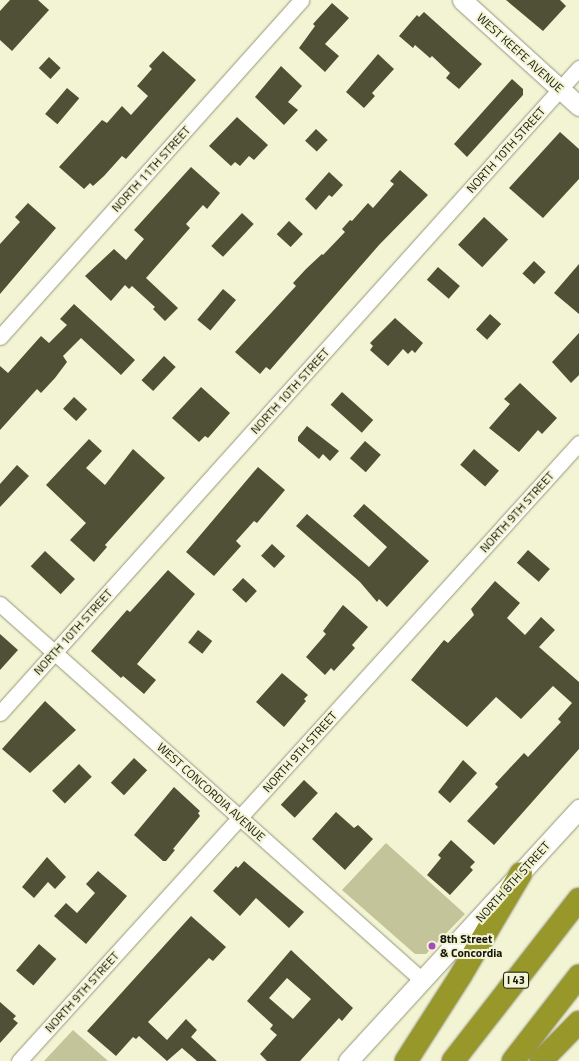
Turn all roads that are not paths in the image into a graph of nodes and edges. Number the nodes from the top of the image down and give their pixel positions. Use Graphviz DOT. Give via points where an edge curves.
graph roads {
  1 [pos="301,0"];
  2 [pos="462,0"];
  3 [pos="579,68"];
  4 [pos="560,89"];
  5 [pos="579,106"];
  6 [pos="0,337"];
  7 [pos="579,442"];
  8 [pos="0,604"];
  9 [pos="55,652"];
  10 [pos="0,713"];
  11 [pos="579,809"];
  12 [pos="240,818"];
  13 [pos="521,873"];
  14 [pos="579,899"];
  15 [pos="579,976"];
  16 [pos="422,980"];
  17 [pos="579,1022"];
  18 [pos="19,1061"];
  19 [pos="348,1061"];
  20 [pos="406,1061"];
  21 [pos="453,1061"];
  22 [pos="513,1061"];
  23 [pos="541,1061"];
  1 -- 6 [label="street, NORTH 11TH STREET"];
  2 -- 4 [label="street, WEST KEEFE AVENUE"];
  3 -- 4 [label="street, NORTH 10TH STREET"];
  4 -- 5 [label="street, WEST KEEFE AVENUE"];
  4 -- 9 [label="street, NORTH 10TH STREET"];
  7 -- 12 [label="street, NORTH 9TH STREET"];
  8 -- 9 [label="street, WEST CONCORDIA AVENUE"];
  9 -- 10 [label="street, NORTH 10TH STREET"];
  9 -- 12 [label="street, WEST CONCORDIA AVENUE"];
  11 -- 13 [label="street, NORTH 8TH STREET"];
  12 -- 16 [label="street, WEST CONCORDIA AVENUE"];
  12 -- 18 [label="street, NORTH 9TH STREET"];
  13 -- 16 [label="street, NORTH 8TH STREET"];
  13 -- 20 [label="highway" via="461,975"];
  14 -- 21 [label="highway, I 43"];
  15 -- 22 [label="highway"];
  16 -- 19 [label="street, NORTH 8TH STREET"];
  17 -- 23 [label="highway"];
}
